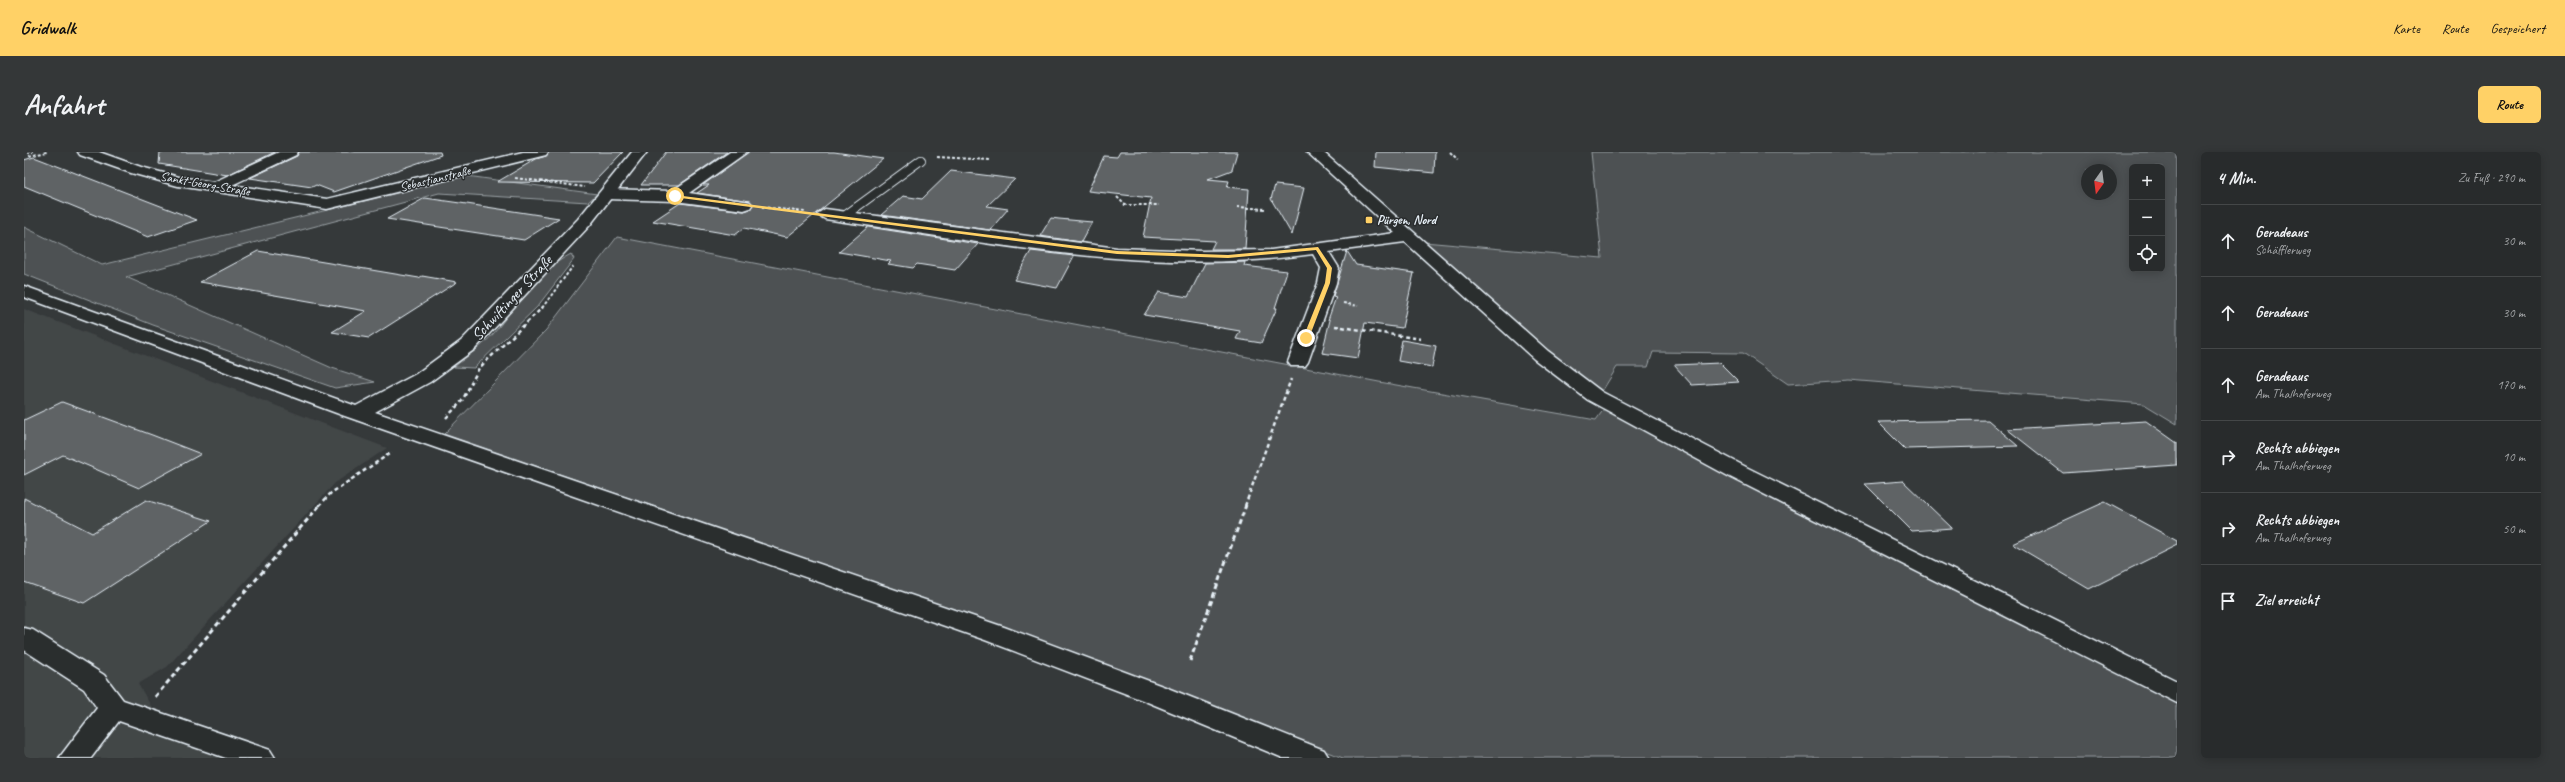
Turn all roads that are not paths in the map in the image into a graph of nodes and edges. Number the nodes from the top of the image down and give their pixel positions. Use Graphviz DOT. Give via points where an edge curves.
graph roads {
  1 [pos="84,152"];
  2 [pos="291,152"];
  3 [pos="541,152"];
  4 [pos="640,152"];
  5 [pos="740,152"];
  6 [pos="1314,152"];
  7 [pos="921,160"];
  8 [pos="215,187"];
  9 [pos="608,192"];
  10 [pos="675,196"];
  11 [pos="327,204"];
  12 [pos="744,205"];
  13 [pos="825,214"];
  14 [pos="843,217"];
  15 [pos="1410,236"];
  16 [pos="1318,248"];
  17 [pos="24,291"];
  18 [pos="1298,362"];
  19 [pos="358,413"];
  20 [pos="25,638"];
  21 [pos="2177,693"];
  22 [pos="126,713"];
  23 [pos="74,758"];
  24 [pos="260,758"];
  25 [pos="1314,758"];
  1 -- 8 [label="street, Sankt-Georg-Straße" via="136,170"];
  2 -- 8 [label="street"];
  3 -- 11 [label="street, Sebastianstraße"];
  4 -- 9 [label="street, Schwiftinger Straße"];
  5 -- 10 [label="street"];
  6 -- 15 [label="street"];
  7 -- 14 [label="lane"];
  8 -- 11 [label="street, Sankt-Georg-Straße"];
  9 -- 10 [label="street"];
  9 -- 19 [label="street, Schwiftinger Straße" via="584,222 468,345 423,378"];
  10 -- 12 [label="street"];
  13 -- 14 [label="street"];
  14 -- 16 [label="street" via="1117,253 1228,257"];
  15 -- 16 [label="street"];
  15 -- 21 [label="street" via="1542,355 1595,396 1738,472"];
  16 -- 18 [label="street" via="1330,268"];
  17 -- 19 [label="street" via="171,349"];
  19 -- 25 [label="street" via="982,628"];
  20 -- 22 [label="street" via="94,682"];
  22 -- 23 [label="street"];
  22 -- 24 [label="street"];
}
